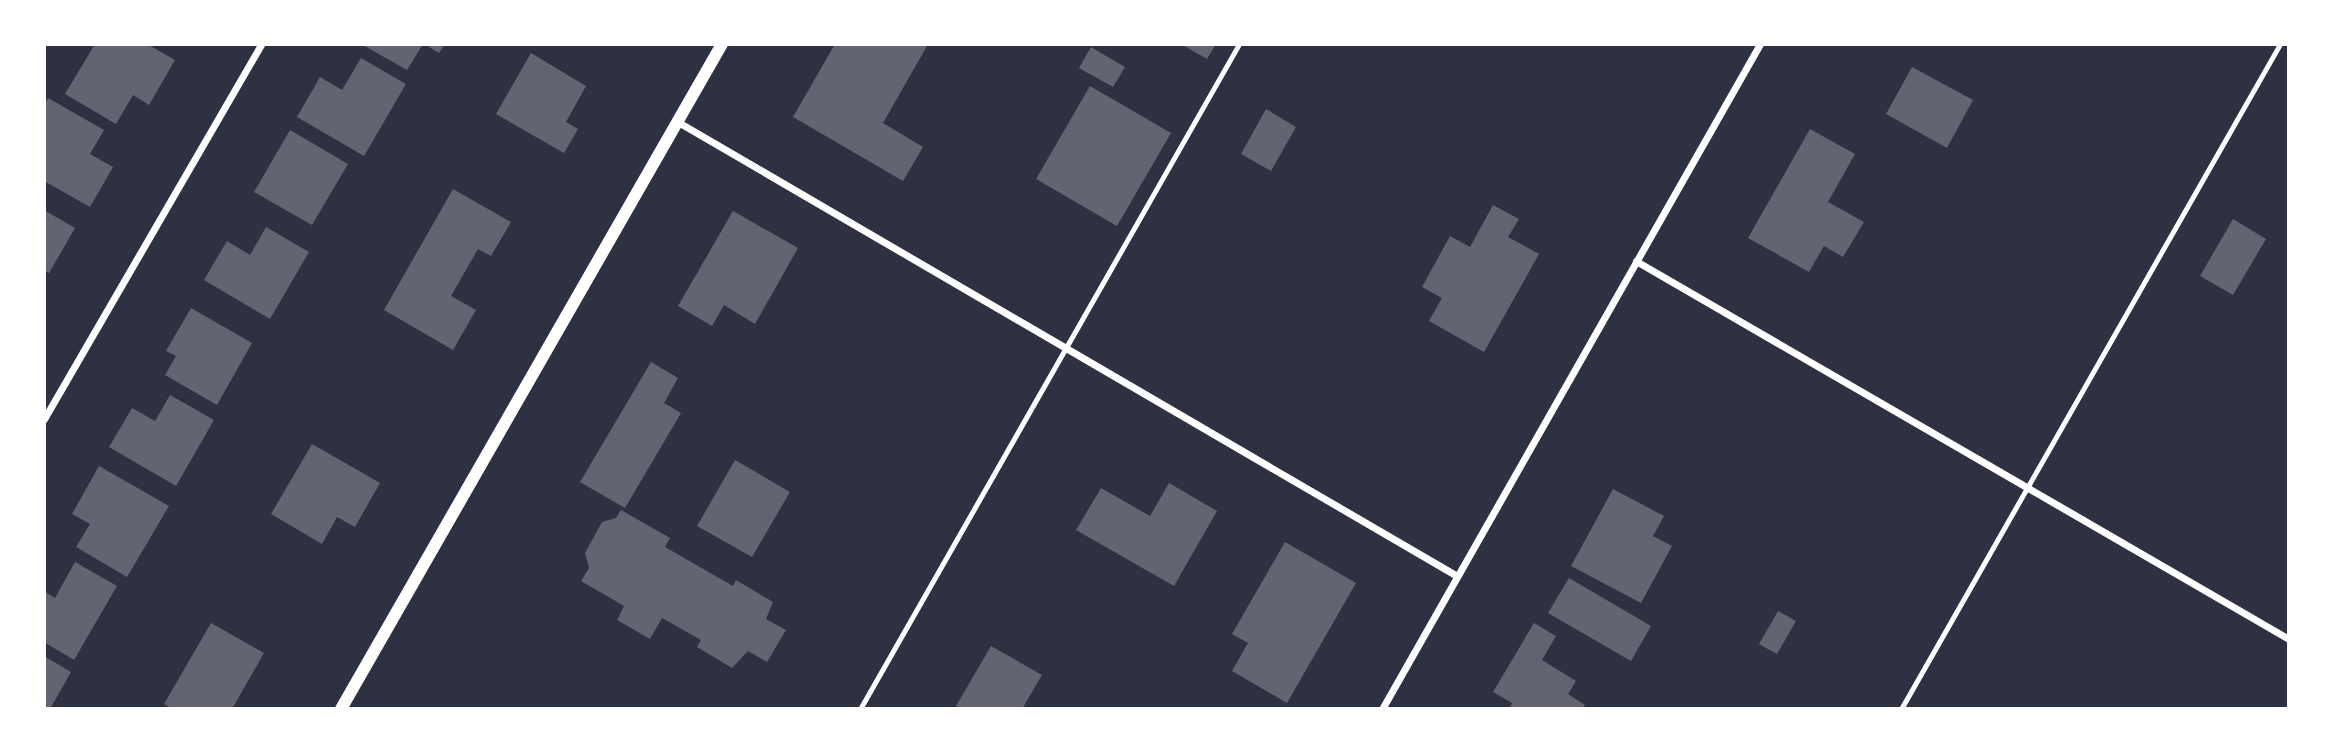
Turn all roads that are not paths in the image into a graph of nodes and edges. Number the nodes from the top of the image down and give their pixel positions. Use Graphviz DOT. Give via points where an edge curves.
graph roads {
  1 [pos="261,44"];
  2 [pos="722,44"];
  3 [pos="1239,44"];
  4 [pos="1760,44"];
  5 [pos="2280,44"];
  6 [pos="678,122"];
  7 [pos="1636,261"];
  8 [pos="1067,346"];
  9 [pos="44,419"];
  10 [pos="2028,488"];
  11 [pos="1457,576"];
  12 [pos="2289,639"];
  13 [pos="341,709"];
  14 [pos="860,709"];
  15 [pos="1382,709"];
  16 [pos="1901,709"];
  1 -- 9 [label="street"];
  2 -- 6 [label="street"];
  3 -- 8 [label="lane"];
  4 -- 7 [label="street"];
  5 -- 10 [label="lane"];
  6 -- 8 [label="street"];
  6 -- 13 [label="street"];
  7 -- 10 [label="street"];
  7 -- 11 [label="street"];
  8 -- 11 [label="street"];
  8 -- 14 [label="lane"];
  10 -- 12 [label="street"];
  10 -- 16 [label="lane"];
  11 -- 15 [label="street"];
}
